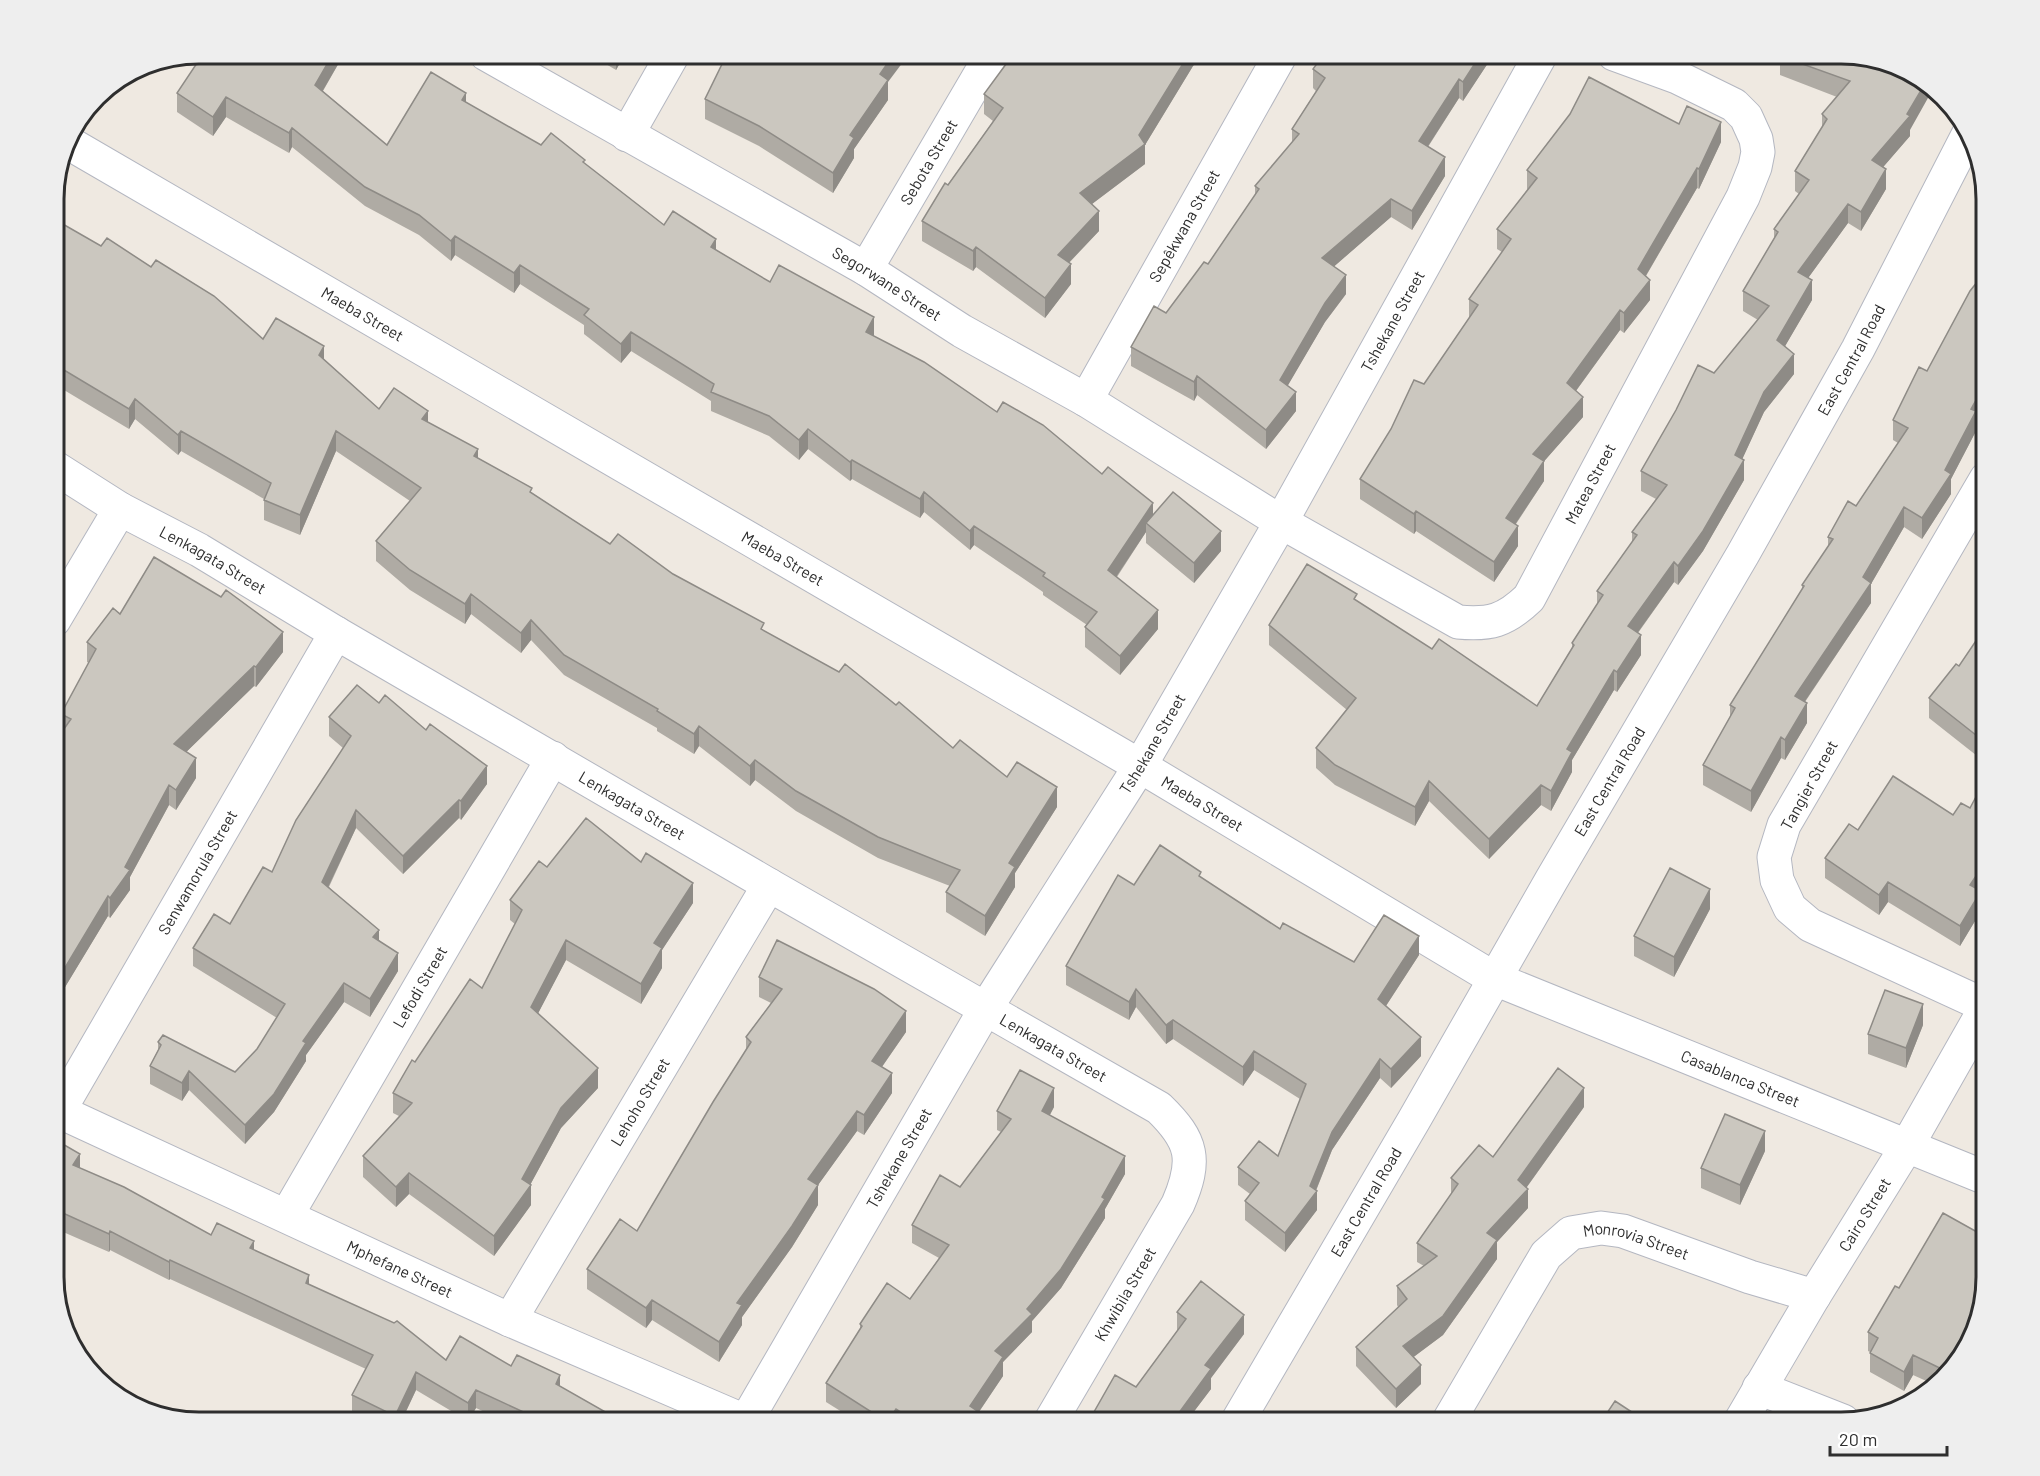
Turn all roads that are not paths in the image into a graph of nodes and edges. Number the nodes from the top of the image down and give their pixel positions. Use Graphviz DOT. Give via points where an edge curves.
graph roads {
  1 [pos="503,64"];
  2 [pos="667,64"];
  3 [pos="986,64"];
  4 [pos="1275,64"];
  5 [pos="1535,64"];
  6 [pos="1641,64"];
  7 [pos="627,135"];
  8 [pos="1963,144"];
  9 [pos="75,147"];
  10 [pos="866,269"];
  11 [pos="1086,400"];
  12 [pos="65,474"];
  13 [pos="1976,496"];
  14 [pos="120,509"];
  15 [pos="1281,522"];
  16 [pos="65,602"];
  17 [pos="336,633"];
  18 [pos="553,758"];
  19 [pos="1140,766"];
  20 [pos="769,885"];
  21 [pos="1495,979"];
  22 [pos="1976,1001"];
  23 [pos="986,1008"];
  24 [pos="1976,1024"];
  25 [pos="65,1096"];
  26 [pos="65,1114"];
  27 [pos="1907,1146"];
  28 [pos="1190,1162"];
  29 [pos="1976,1174"];
  30 [pos="287,1215"];
  31 [pos="1814,1296"];
  32 [pos="510,1320"];
  33 [pos="1759,1388"];
  34 [pos="724,1412"];
  35 [pos="753,1412"];
  36 [pos="1056,1412"];
  37 [pos="1243,1412"];
  38 [pos="1454,1412"];
  39 [pos="1746,1412"];
  40 [pos="1818,1412"];
  1 -- 7 [label="street, Segorwane Street"];
  2 -- 7 [label="street"];
  3 -- 10 [label="street, Sebota Street"];
  4 -- 11 [label="street, Sepêkwana Street"];
  5 -- 15 [label="street, Tshekane Street"];
  6 -- 15 [label="street, Matea Street" via="1734,105 1746,117 1756,139 1755,167 1743,197 1529,598 1513,614 1493,622 1458,622"];
  7 -- 10 [label="street, Segorwane Street"];
  8 -- 21 [label="street, East Central Road" via="1841,380 1743,555"];
  9 -- 19 [label="street, Maeba Street"];
  10 -- 11 [label="street, Segorwane Street" via="962,331"];
  11 -- 15 [label="street, Segorwane Street"];
  12 -- 14 [label="street, Lenkagata Street"];
  13 -- 22 [label="street, Tangier Street" via="1784,825 1774,857 1777,880 1790,909 1810,925"];
  14 -- 16 [label="street"];
  14 -- 17 [label="street, Lenkagata Street" via="199,550"];
  15 -- 19 [label="street, Tshekane Street"];
  17 -- 18 [label="street, Lenkagata Street"];
  17 -- 25 [label="street, Senwamorula Street"];
  18 -- 20 [label="street, Lenkagata Street"];
  18 -- 30 [label="street, Lefodi Street"];
  19 -- 21 [label="street, Maeba Street"];
  19 -- 23 [label="street, Tshekane Street"];
  20 -- 23 [label="street, Lenkagata Street"];
  20 -- 32 [label="street, Lehoho Street"];
  21 -- 27 [label="street, Casablanca Street"];
  21 -- 37 [label="street, East Central Road"];
  23 -- 28 [label="street, Lenkagata Street" via="1159,1108 1185,1140"];
  23 -- 35 [label="street, Tshekane Street"];
  24 -- 27 [label="street, Cairo Street"];
  26 -- 30 [label="street, Mphefane Street"];
  27 -- 29 [label="street, Casablanca Street"];
  27 -- 31 [label="street, Cairo Street"];
  28 -- 36 [label="street, Khwibila Street" via="1188,1182 1178,1204"];
  30 -- 32 [label="street, Mphefane Street"];
  31 -- 33 [label="street, Cairo Street"];
  31 -- 38 [label="street, Monrovia Street" via="1623,1231 1583,1229 1571,1233 1546,1255"];
  32 -- 34 [label="street, Mphefane Street"];
  33 -- 39 [label="street, Cairo Street"];
  33 -- 40 [label="street"];
}
